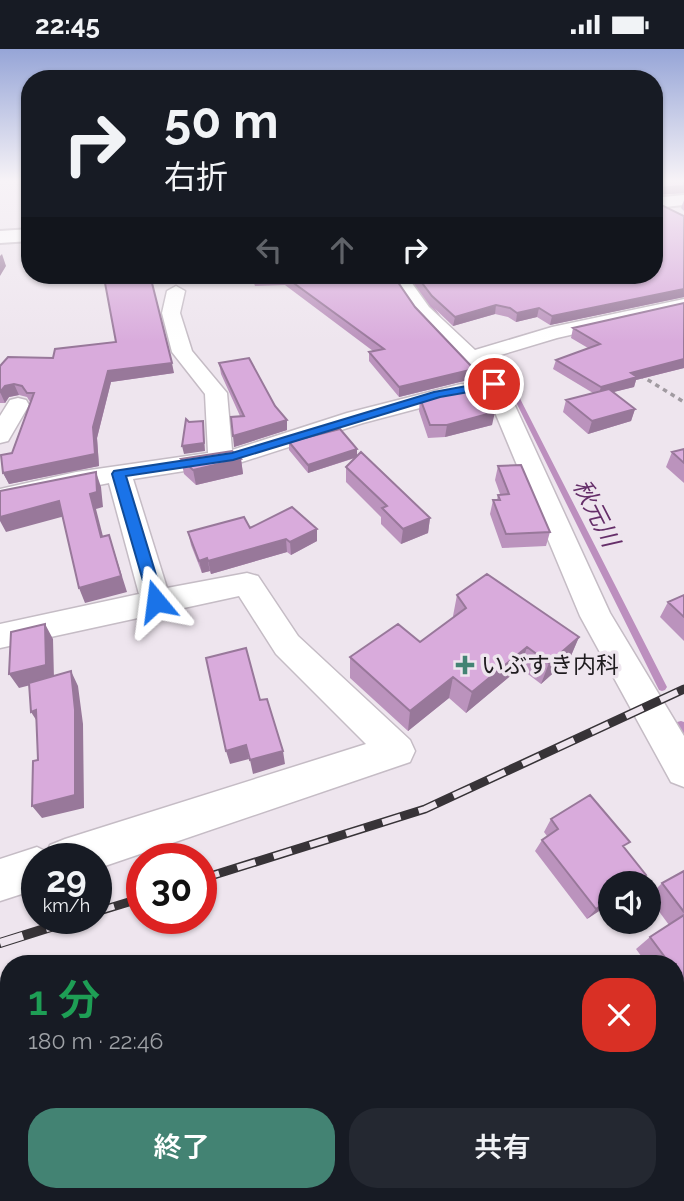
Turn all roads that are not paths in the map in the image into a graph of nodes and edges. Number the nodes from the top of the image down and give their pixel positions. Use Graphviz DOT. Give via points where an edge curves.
graph roads {
  1 [pos="21,236"];
  2 [pos="0,237"];
  3 [pos="404,284"];
  4 [pos="176,291"];
  5 [pos="684,304"];
  6 [pos="471,358"];
  7 [pos="494,384"];
  8 [pos="18,405"];
  9 [pos="0,436"];
  10 [pos="220,459"];
  11 [pos="119,474"];
  12 [pos="0,497"];
  13 [pos="156,601"];
  14 [pos="0,636"];
  15 [pos="684,770"];
  16 [pos="112,844"];
  17 [pos="21,873"];
  18 [pos="0,880"];
  1 -- 2 [label="highway"];
  3 -- 6 [label="street" via="422,311"];
  4 -- 10 [label="street" via="171,313 182,352 216,393"];
  5 -- 6 [label="street" via="541,336"];
  6 -- 7 [label="street"];
  7 -- 10 [label="street" via="438,394"];
  7 -- 15 [label="street" via="596,616"];
  8 -- 9 [label="street"];
  10 -- 11 [label="street"];
  11 -- 12 [label="street"];
  11 -- 13 [label="street"];
  13 -- 14 [label="street"];
  13 -- 16 [label="street" via="247,584 287,645 397,751"];
  17 -- 18 [label="street"];
}
